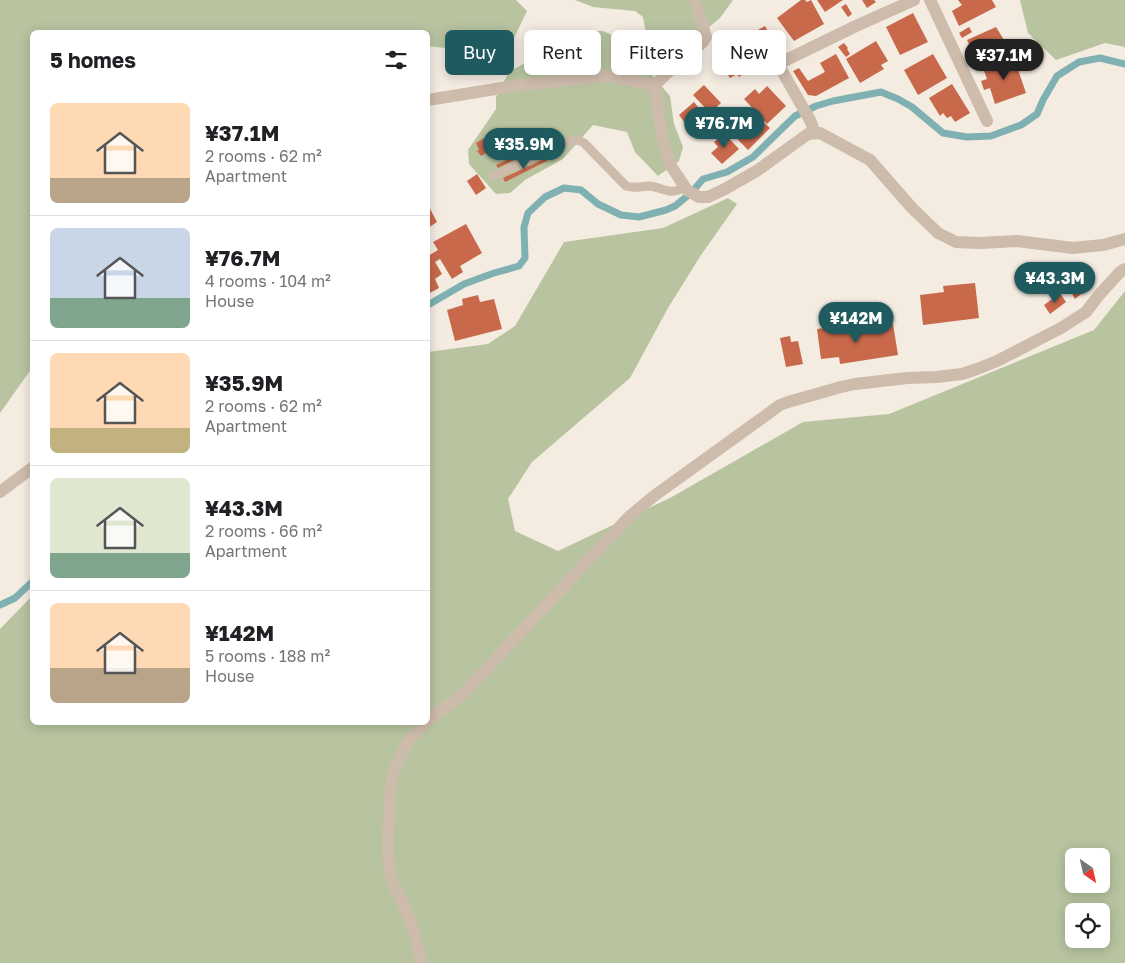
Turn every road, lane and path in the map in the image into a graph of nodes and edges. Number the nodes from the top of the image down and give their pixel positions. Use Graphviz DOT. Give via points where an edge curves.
graph roads {
  1 [pos="695,0"];
  2 [pos="914,0"];
  3 [pos="930,0"];
  4 [pos="655,85"];
  5 [pos="430,100"];
  6 [pos="987,121"];
  7 [pos="815,134"];
  8 [pos="493,176"];
  9 [pos="686,189"];
  10 [pos="1125,239"];
  11 [pos="1125,269"];
  12 [pos="30,470"];
  13 [pos="0,492"];
  14 [pos="430,719"];
  15 [pos="423,725"];
  16 [pos="421,963"];
  1 -- 4 [label="street" via="706,37 704,42"];
  2 -- 7 [label="street" via="778,64"];
  3 -- 6 [label="street"];
  4 -- 5 [label="street" via="608,76 520,85"];
  4 -- 9 [label="street" via="662,138 671,166"];
  7 -- 9 [label="street" via="808,134 758,170 708,197 699,197"];
  7 -- 10 [label="street" via="820,133 870,160 938,233 956,242 1017,242 1073,248"];
  8 -- 9 [label="lane" via="569,141 578,140 626,186 657,187 669,191"];
  11 -- 14 [label="street" via="1086,312 997,361 962,374 840,387 780,405 630,516 463,694"];
  12 -- 13 [label="street"];
  15 -- 16 [label="street" via="401,755 394,772 388,828 390,876 417,939"];
}
